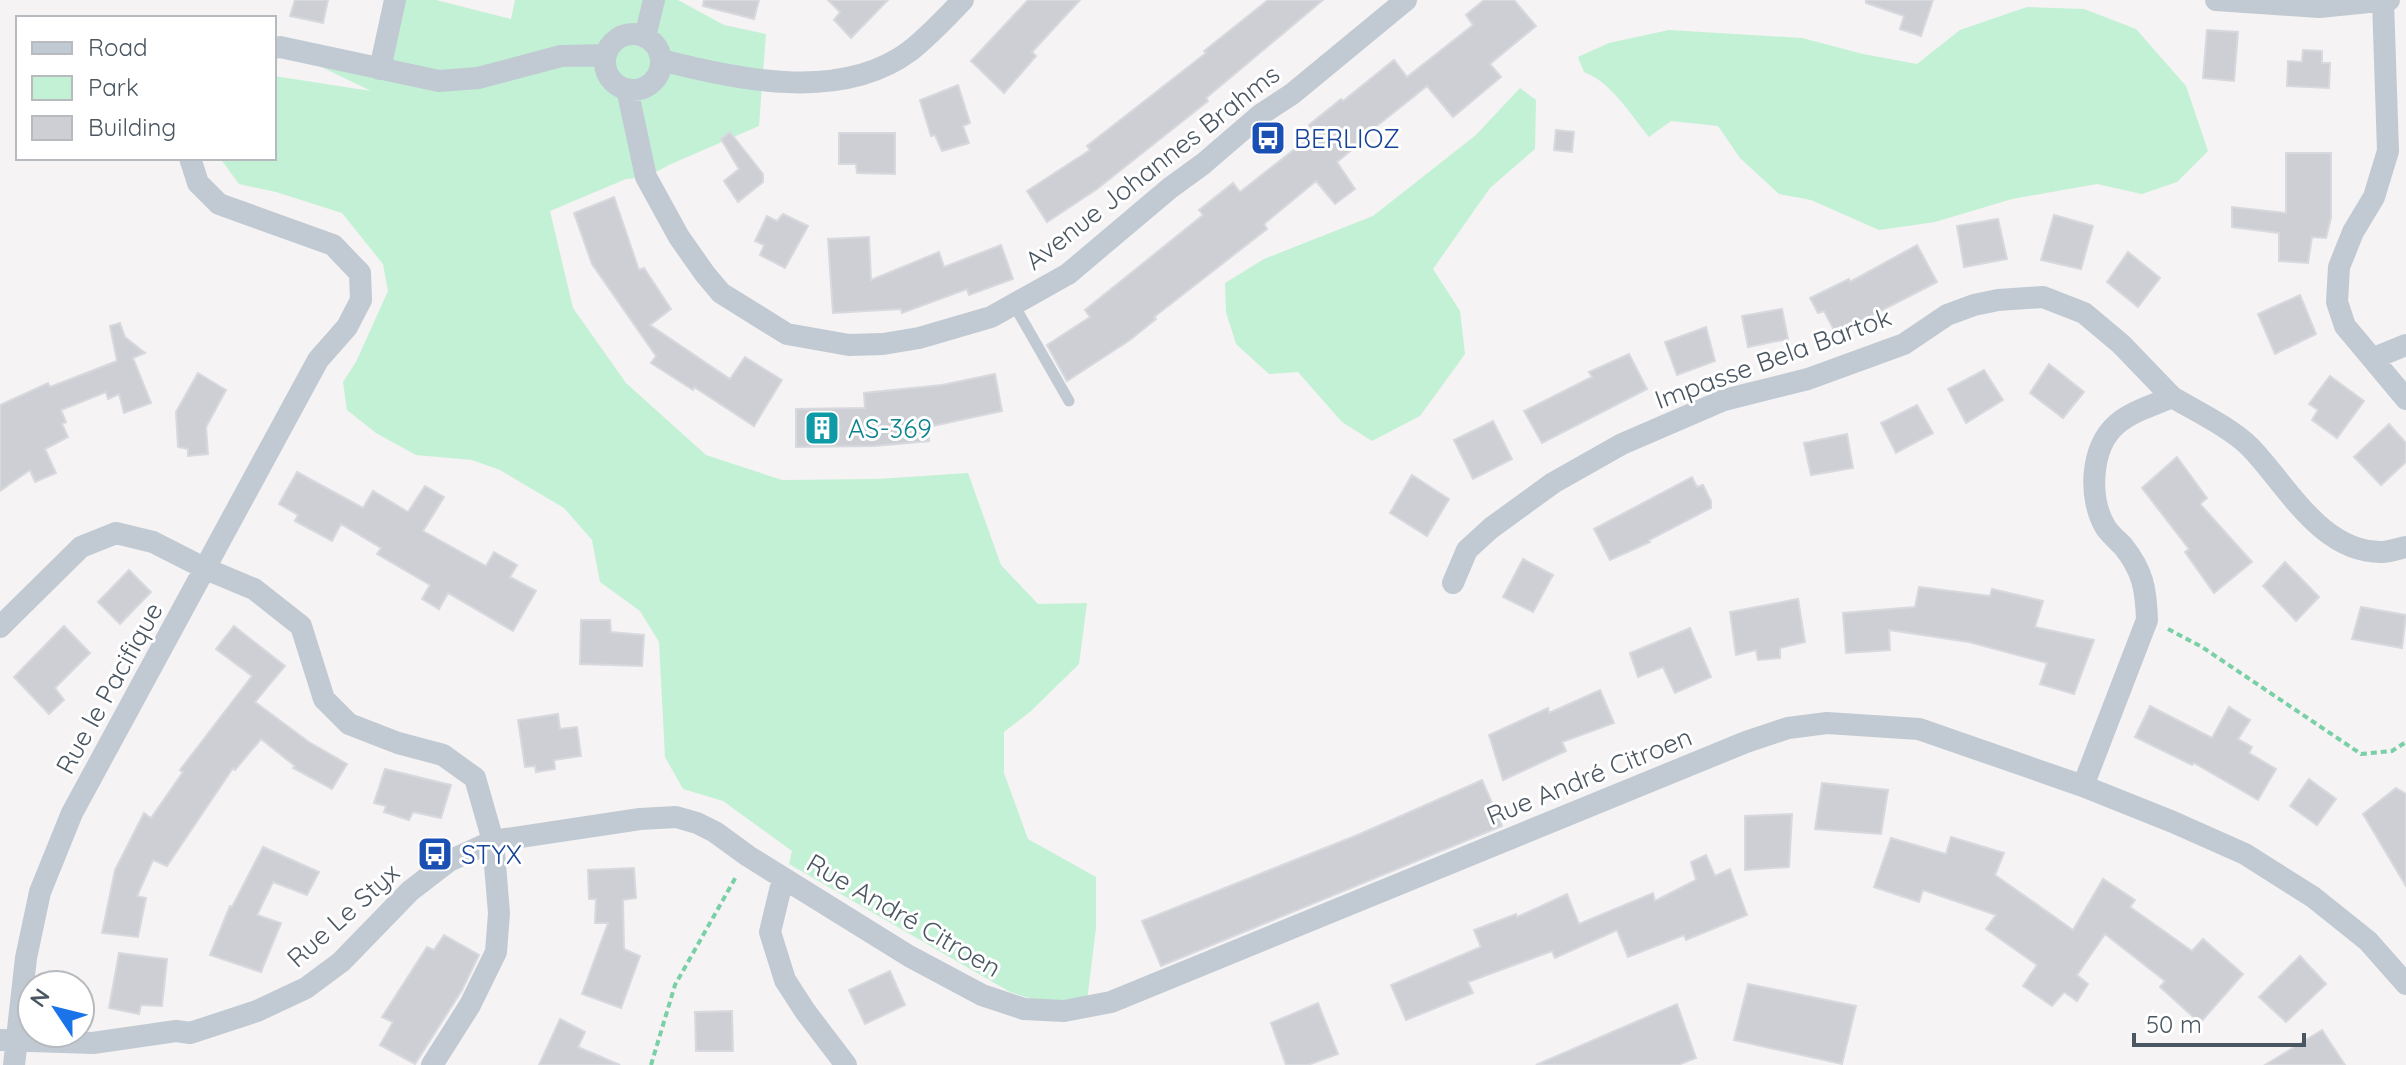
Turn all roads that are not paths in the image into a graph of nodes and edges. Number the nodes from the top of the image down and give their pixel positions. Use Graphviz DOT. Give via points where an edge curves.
graph roads {
  1 [pos="395,0"];
  2 [pos="654,0"];
  3 [pos="963,0"];
  4 [pos="1406,0"];
  5 [pos="2216,0"];
  6 [pos="2389,0"];
  7 [pos="2383,1"];
  8 [pos="645,37"];
  9 [pos="276,48"];
  10 [pos="606,55"];
  11 [pos="661,60"];
  12 [pos="380,69"];
  13 [pos="627,89"];
  14 [pos="191,160"];
  15 [pos="1014,305"];
  16 [pos="2406,345"];
  17 [pos="2374,358"];
  18 [pos="2172,397"];
  19 [pos="2406,399"];
  20 [pos="1069,401"];
  21 [pos="2406,547"];
  22 [pos="206,569"];
  23 [pos="1453,583"];
  24 [pos="0,627"];
  25 [pos="2083,786"];
  26 [pos="493,841"];
  27 [pos="783,878"];
  28 [pos="2406,984"];
  29 [pos="8,1040"];
  30 [pos="842,1064"];
  31 [pos="14,1065"];
  32 [pos="432,1065"];
  1 -- 12 [label="street"];
  2 -- 8 [label="street"];
  3 -- 11 [label="street" via="908,52 845,78 803,83 760,80"];
  4 -- 15 [label="street, Avenue Johannes Brahms" via="1076,267"];
  5 -- 7 [label="street" via="2319,7"];
  6 -- 7 [label="street"];
  7 -- 17 [label="street" via="2388,151 2374,197 2339,267 2337,302 2345,326"];
  8 -- 10 [label="street" via="621,37"];
  8 -- 11 [label="street" via="657,46"];
  9 -- 12 [label="street"];
  10 -- 12 [label="street" via="561,56 478,78 439,81"];
  10 -- 13 [label="street" via="607,73"];
  11 -- 13 [label="street" via="651,83"];
  13 -- 15 [label="street, Avenue Johannes Brahms" via="646,177 675,230 721,293 766,323 807,339 883,344 991,317"];
  14 -- 22 [label="street, Rue le Pacifique" via="198,183 219,204 333,245 360,273 361,300 347,327 318,360"];
  15 -- 20 [label="lane"];
  16 -- 17 [label="street"];
  17 -- 19 [label="street"];
  18 -- 21 [label="street, Impasse Bela Bartok" via="2248,445 2333,537 2381,552"];
  18 -- 23 [label="street, Impasse Bela Bartok" via="2084,313 2043,297 1974,305 1947,315 1904,344 1808,379 1724,400 1622,444 1553,483 1491,528 1467,550"];
  18 -- 25 [label="street" via="2115,425 2098,452 2097,507 2106,529 2140,570 2147,620"];
  22 -- 24 [label="street" via="153,542 116,533 81,547"];
  22 -- 26 [label="street" via="254,589 301,626 324,699 349,724 443,755 475,778"];
  22 -- 29 [label="street, Rue le Pacifique" via="72,813 40,892"];
  25 -- 27 [label="street, Rue André Citroen" via="1919,729 1827,723 1788,728 1111,1002 1064,1011 1024,1009 982,995"];
  25 -- 28 [label="street, Rue André Citroen" via="2245,854 2313,897 2368,941"];
  26 -- 27 [label="street, Rue Le Styx" via="676,817 715,832"];
  26 -- 29 [label="street, Rue Le Styx" via="449,861 410,891 341,962 306,988 257,1011 190,1033 93,1043"];
  26 -- 32 [label="street" via="499,913 496,952"];
  27 -- 30 [label="street" via="770,932 785,980"];
  29 -- 31 [label="street, Rue le Pacifique"];
}
